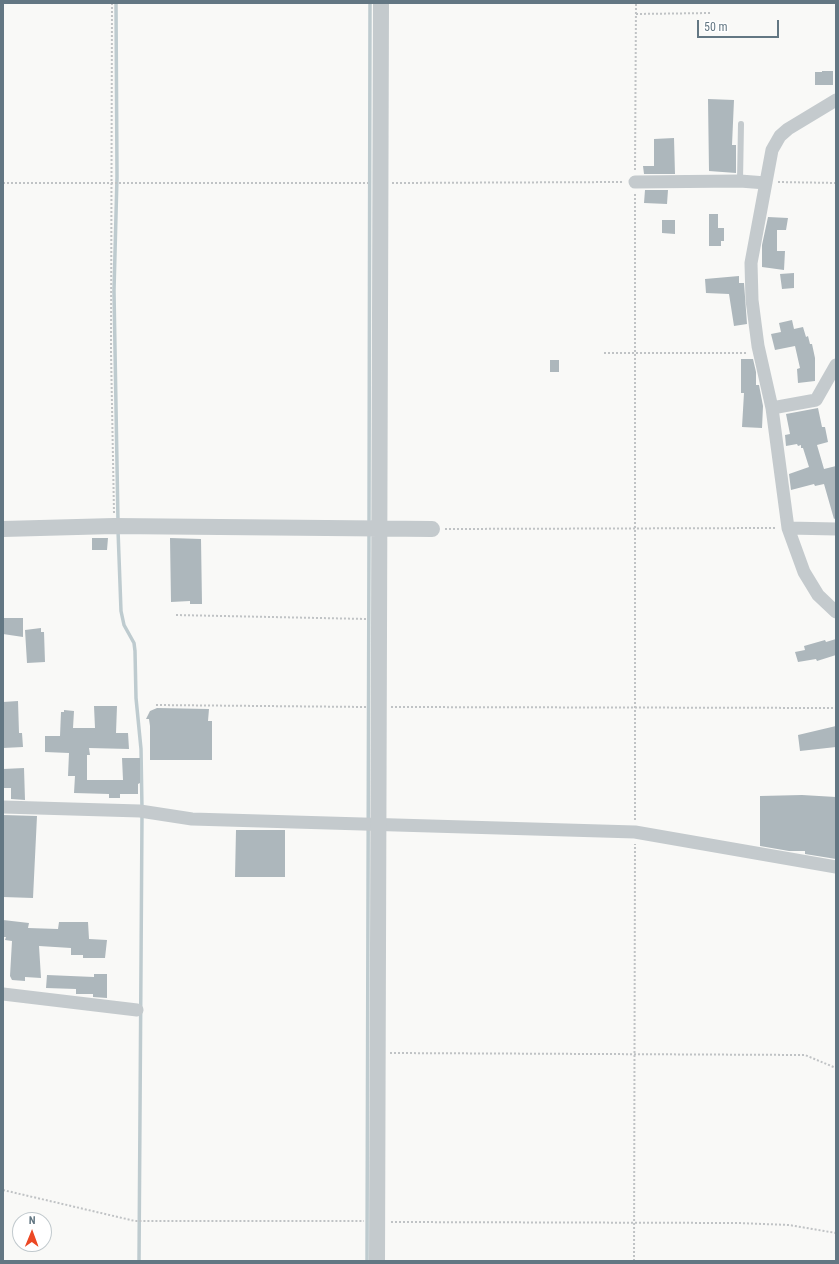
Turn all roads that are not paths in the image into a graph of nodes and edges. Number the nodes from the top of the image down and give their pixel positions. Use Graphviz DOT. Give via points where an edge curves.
graph roads {
  1 [pos="381,3"];
  2 [pos="836,100"];
  3 [pos="741,124"];
  4 [pos="740,181"];
  5 [pos="635,182"];
  6 [pos="766,183"];
  7 [pos="836,365"];
  8 [pos="772,408"];
  9 [pos="378,528"];
  10 [pos="788,528"];
  11 [pos="3,529"];
  12 [pos="432,529"];
  13 [pos="836,529"];
  14 [pos="836,612"];
  15 [pos="3,807"];
  16 [pos="378,825"];
  17 [pos="836,867"];
  18 [pos="3,994"];
  19 [pos="137,1010"];
  20 [pos="377,1261"];
  1 -- 9 [label="street"];
  2 -- 6 [label="street" via="780,136 772,150"];
  3 -- 4 [label="lane"];
  4 -- 5 [label="street"];
  4 -- 6 [label="street"];
  6 -- 8 [label="street" via="751,263 752,300"];
  7 -- 8 [label="street" via="816,400"];
  8 -- 10 [label="street"];
  9 -- 11 [label="street" via="114,526"];
  9 -- 12 [label="street"];
  9 -- 16 [label="street"];
  10 -- 13 [label="street"];
  10 -- 14 [label="street" via="804,572 818,595"];
  15 -- 16 [label="street" via="140,811 192,820"];
  16 -- 17 [label="street" via="635,832"];
  16 -- 20 [label="street"];
  18 -- 19 [label="street"];
}
